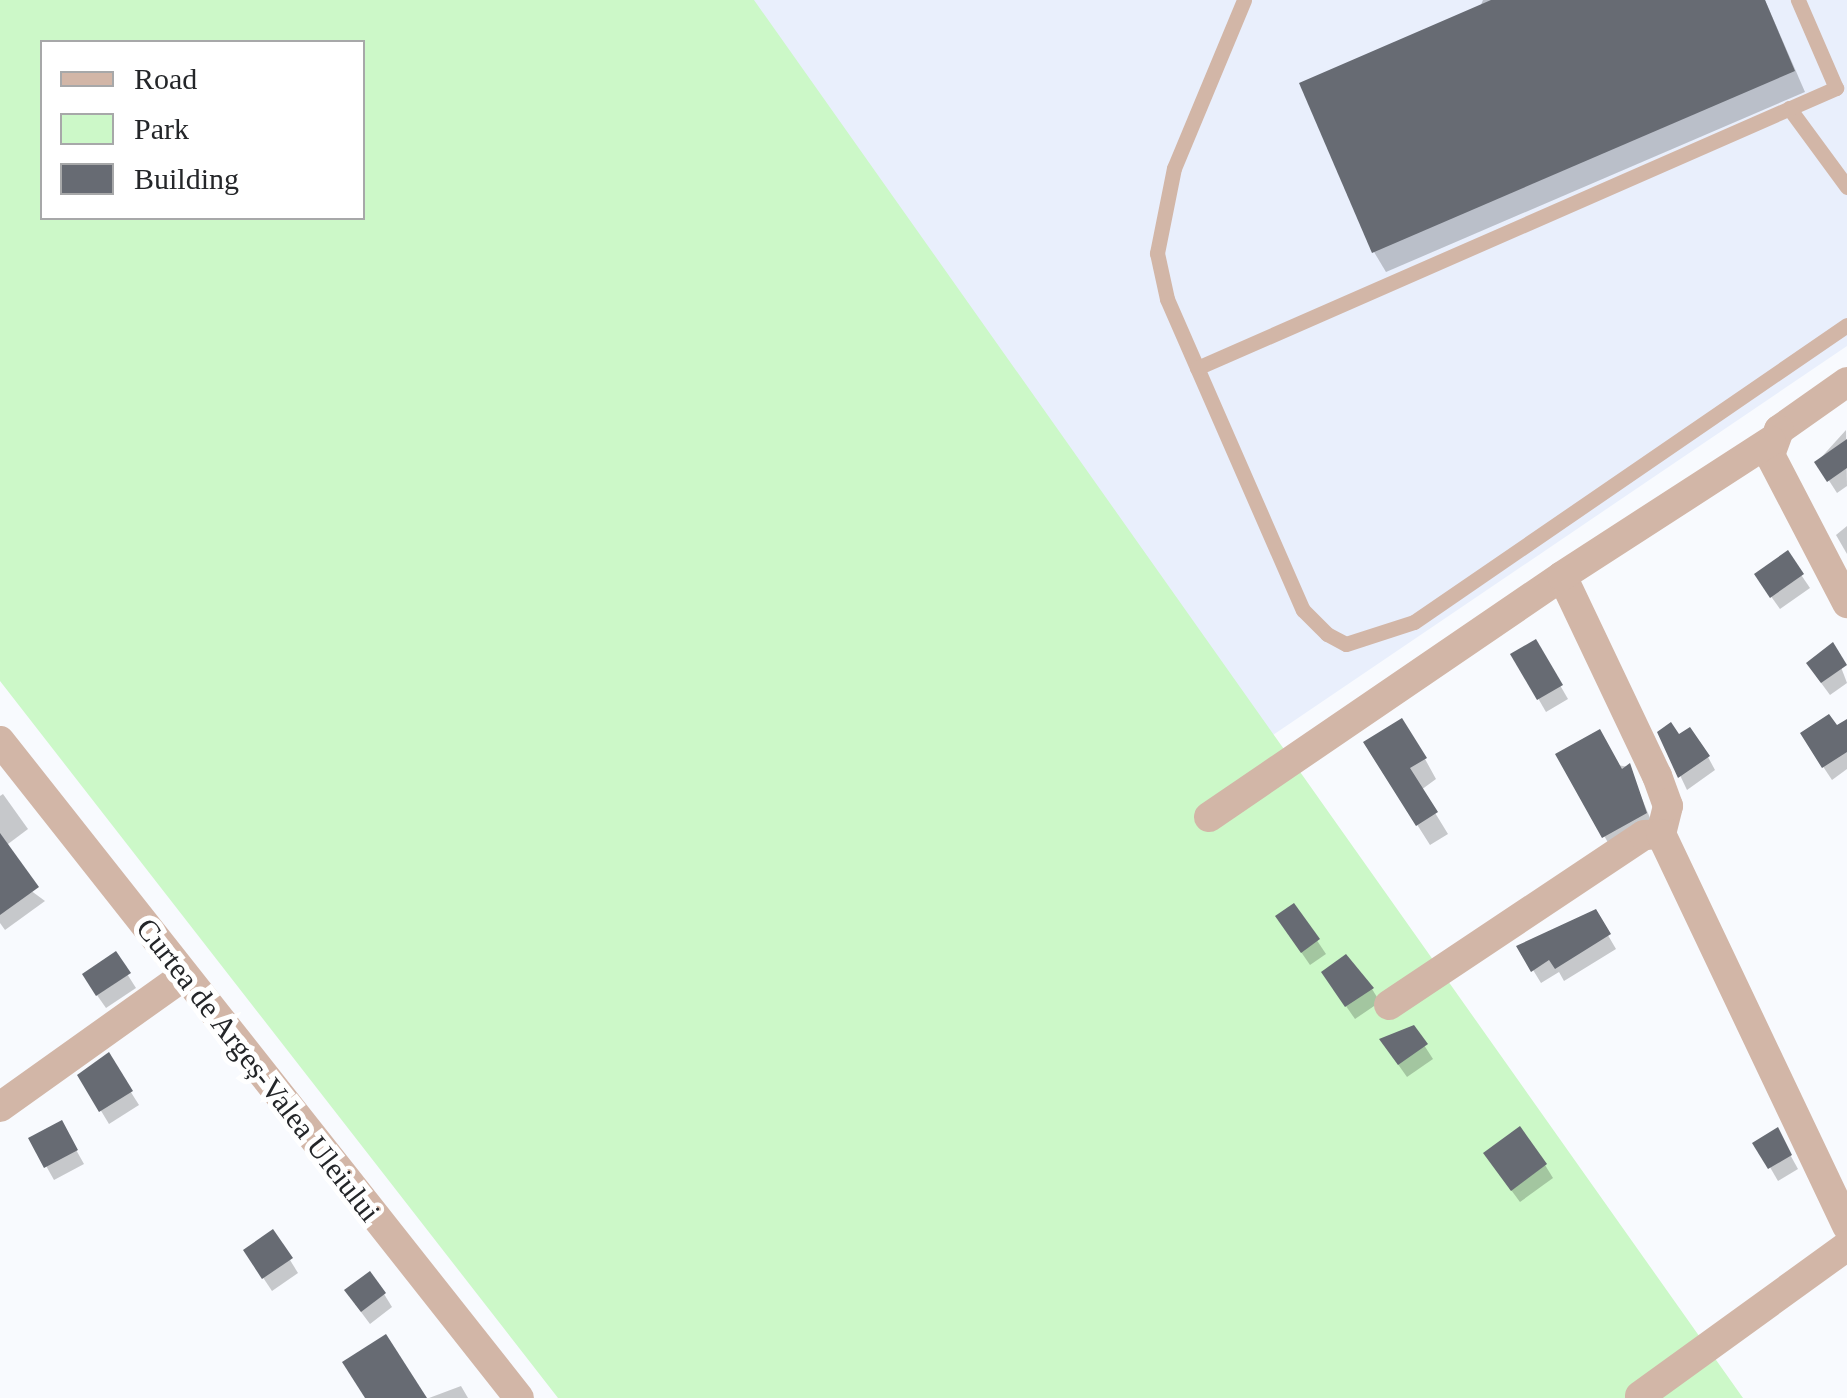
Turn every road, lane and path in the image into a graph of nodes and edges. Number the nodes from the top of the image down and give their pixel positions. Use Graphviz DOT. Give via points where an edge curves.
graph roads {
  1 [pos="1244,0"];
  2 [pos="1798,0"];
  3 [pos="1789,108"];
  4 [pos="1847,187"];
  5 [pos="1847,326"];
  6 [pos="1197,368"];
  7 [pos="1847,382"];
  8 [pos="1771,441"];
  9 [pos="1562,576"];
  10 [pos="1847,604"];
  11 [pos="0,741"];
  12 [pos="1209,817"];
  13 [pos="1661,834"];
  14 [pos="182,976"];
  15 [pos="1389,1005"];
  16 [pos="0,1107"];
  17 [pos="1847,1226"];
  18 [pos="1847,1246"];
  19 [pos="1640,1396"];
  20 [pos="519,1398"];
  1 -- 6 [label="lane" via="1162,208 1157,253 1167,299"];
  2 -- 3 [label="lane" via="1836,88"];
  3 -- 4 [label="lane"];
  3 -- 6 [label="lane"];
  5 -- 6 [label="lane" via="1414,622 1346,644 1304,610"];
  7 -- 8 [label="street"];
  8 -- 9 [label="street"];
  8 -- 10 [label="street" via="1779,476"];
  9 -- 12 [label="street"];
  9 -- 13 [label="street" via="1657,776 1668,806"];
  11 -- 14 [label="street, Curtea de Argeș-Valea Uleiului"];
  13 -- 15 [label="street" via="1644,835"];
  13 -- 17 [label="street"];
  14 -- 16 [label="street"];
  14 -- 20 [label="street, Curtea de Argeș-Valea Uleiului"];
  18 -- 19 [label="street"];
}
